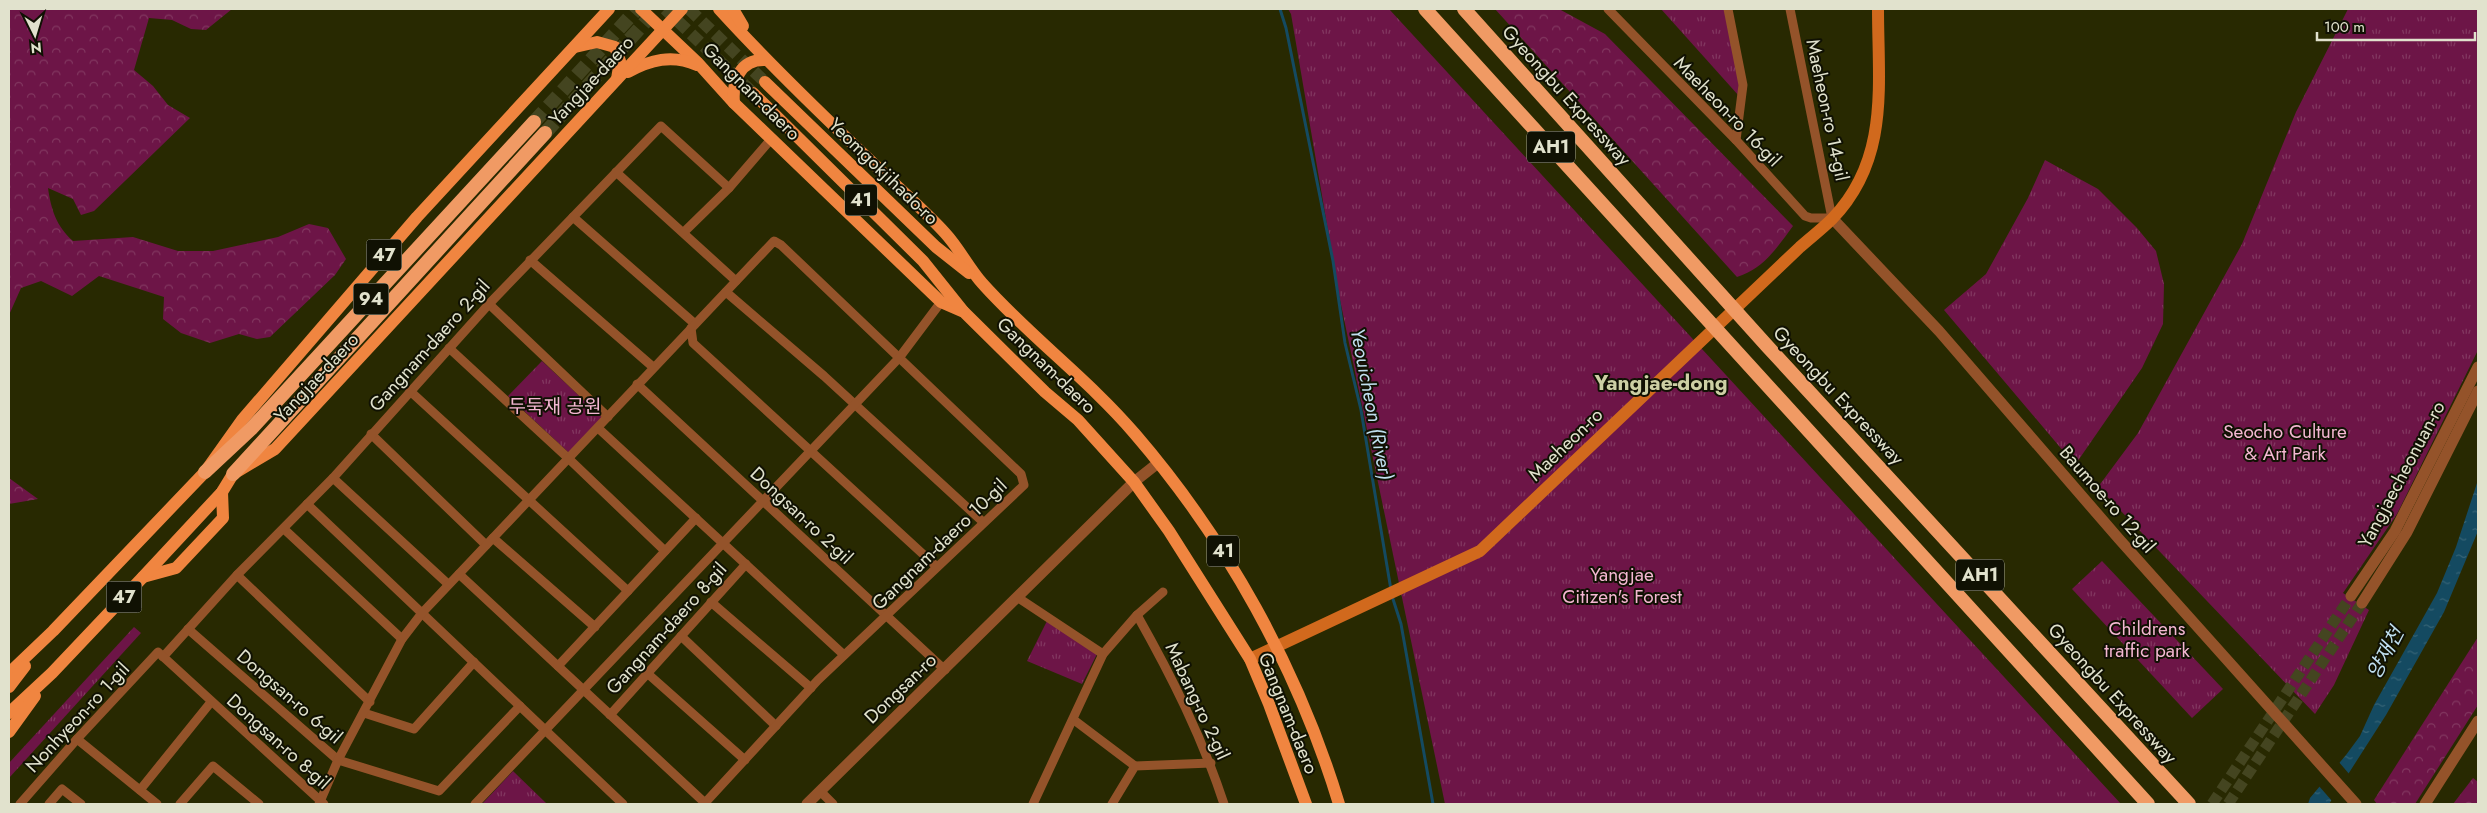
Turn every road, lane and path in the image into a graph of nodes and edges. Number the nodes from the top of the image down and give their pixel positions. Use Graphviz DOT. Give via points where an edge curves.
graph roads {
  1 [pos="609,9"];
  2 [pos="641,9"];
  3 [pos="682,9"];
  4 [pos="719,9"];
  5 [pos="733,9"];
  6 [pos="1425,9"];
  7 [pos="1464,9"];
  8 [pos="1608,9"];
  9 [pos="1728,9"];
  10 [pos="1790,9"];
  11 [pos="1878,9"];
  12 [pos="599,15"];
  13 [pos="663,30"];
  14 [pos="573,48"];
  15 [pos="765,60"];
  16 [pos="701,67"];
  17 [pos="617,79"];
  18 [pos="765,82"];
  19 [pos="753,93"];
  20 [pos="734,103"];
  21 [pos="534,122"];
  22 [pos="545,133"];
  23 [pos="772,138"];
  24 [pos="1736,140"];
  25 [pos="616,172"];
  26 [pos="729,188"];
  27 [pos="573,217"];
  28 [pos="1832,218"];
  29 [pos="684,232"];
  30 [pos="530,260"];
  31 [pos="736,281"];
  32 [pos="981,282"];
  33 [pos="726,292"];
  34 [pos="941,302"];
  35 [pos="489,304"];
  36 [pos="964,312"];
  37 [pos="693,326"];
  38 [pos="450,348"];
  39 [pos="898,358"];
  40 [pos="2478,367"];
  41 [pos="653,368"];
  42 [pos="638,384"];
  43 [pos="2478,391"];
  44 [pos="410,392"];
  45 [pos="854,404"];
  46 [pos="608,417"];
  47 [pos="598,428"];
  48 [pos="371,434"];
  49 [pos="812,450"];
  50 [pos="568,458"];
  51 [pos="1158,463"];
  52 [pos="206,472"];
  53 [pos="233,474"];
  54 [pos="333,478"];
  55 [pos="1134,482"];
  56 [pos="222,492"];
  57 [pos="529,499"];
  58 [pos="763,500"];
  59 [pos="307,504"];
  60 [pos="696,518"];
  61 [pos="983,522"];
  62 [pos="284,528"];
  63 [pos="493,538"];
  64 [pos="722,543"];
  65 [pos="486,545"];
  66 [pos="665,551"];
  67 [pos="746,564"];
  68 [pos="937,567"];
  69 [pos="459,574"];
  70 [pos="237,575"];
  71 [pos="143,577"];
  72 [pos="448,584"];
  73 [pos="628,591"];
  74 [pos="1163,592"];
  75 [pos="2351,596"];
  76 [pos="1017,597"];
  77 [pos="711,602"];
  78 [pos="2362,603"];
  79 [pos="422,613"];
  80 [pos="1137,615"];
  81 [pos="887,616"];
  82 [pos="594,626"];
  83 [pos="188,629"];
  84 [pos="53,631"];
  85 [pos="681,636"];
  86 [pos="402,639"];
  87 [pos="1275,647"];
  88 [pos="1103,654"];
  89 [pos="161,655"];
  90 [pos="844,655"];
  91 [pos="1250,660"];
  92 [pos="474,662"];
  93 [pos="558,666"];
  94 [pos="945,670"];
  95 [pos="9,673"];
  96 [pos="52,673"];
  97 [pos="647,673"];
  98 [pos="9,687"];
  99 [pos="811,688"];
  100 [pos="584,690"];
  101 [pos="212,702"];
  102 [pos="370,702"];
  103 [pos="520,706"];
  104 [pos="9,713"];
  105 [pos="364,713"];
  106 [pos="610,714"];
  107 [pos="1074,720"];
  108 [pos="2478,721"];
  109 [pos="776,726"];
  110 [pos="546,731"];
  111 [pos="9,732"];
  112 [pos="77,739"];
  113 [pos="338,760"];
  114 [pos="745,760"];
  115 [pos="1211,763"];
  116 [pos="1136,766"];
  117 [pos="140,790"];
  118 [pos="820,791"];
  119 [pos="621,803"];
  120 [pos="20,804"];
  121 [pos="49,804"];
  122 [pos="81,804"];
  123 [pos="157,804"];
  124 [pos="180,804"];
  125 [pos="259,804"];
  126 [pos="321,804"];
  127 [pos="475,804"];
  128 [pos="705,804"];
  129 [pos="807,804"];
  130 [pos="833,804"];
  131 [pos="1033,804"];
  132 [pos="1112,804"];
  133 [pos="1224,804"];
  134 [pos="1306,804"];
  135 [pos="1339,804"];
  136 [pos="2148,804"];
  137 [pos="2189,804"];
  138 [pos="2356,804"];
  139 [pos="2425,804"];
  1 -- 12 [label="main road, Yangjae-daero / 47"];
  2 -- 13 [label="main road, Gangnam-daero"];
  3 -- 13 [label="main road, Yangjae-daero / 47"];
  4 -- 15 [label="main road"];
  5 -- 15 [label="main road"];
  6 -- 136 [label="highway, AH1"];
  7 -- 137 [label="highway, Gyeongbu Expressway / AH1" via="1768,347"];
  8 -- 24 [label="street, Maeheon-ro 16-gil"];
  9 -- 24 [label="street" via="1743,85"];
  10 -- 28 [label="street, Maeheon-ro 14-gil"];
  11 -- 28 [label="main road, Maeheon-ro" via="1879,117 1871,153 1856,184"];
  12 -- 14 [label="main road, Yangjae-daero / 47"];
  13 -- 16 [label="main road, Gangnam-daero"];
  13 -- 17 [label="main road, Yangjae-daero / 47"];
  14 -- 17 [label="main road" via="590,42 610,44 619,56"];
  14 -- 52 [label="main road, Yangjae-daero / 47" via="404,232 242,420"];
  15 -- 20 [label="main road" via="750,62 738,73 734,84"];
  15 -- 32 [label="main road, Gangnam-daero" via="946,234"];
  16 -- 17 [label="main road" via="687,61 662,59 641,65"];
  16 -- 20 [label="main road, Gangnam-daero"];
  17 -- 53 [label="main road, Yangjae-daero / 47" via="275,449"];
  18 -- 32 [label="main road, Yeomgokjihado-ro / 41" via="936,247"];
  19 -- 36 [label="main road, Yeomgokjihado-ro / 41" via="923,261"];
  20 -- 23 [label="main road, Gangnam-daero"];
  21 -- 52 [label="highway, 94" via="251,429"];
  22 -- 53 [label="highway, 94"];
  23 -- 26 [label="street"];
  23 -- 34 [label="main road, Gangnam-daero"];
  24 -- 28 [label="street, Maeheon-ro 16-gil" via="1806,216"];
  25 -- 26 [label="street, Gangnam-daero 2-gil" via="661,126"];
  25 -- 27 [label="street, Gangnam-daero 2-gil"];
  25 -- 29 [label="street"];
  26 -- 29 [label="street"];
  27 -- 30 [label="street, Gangnam-daero 2-gil"];
  27 -- 37 [label="street"];
  28 -- 87 [label="main road, Maeheon-ro" via="1480,551"];
  28 -- 138 [label="street, Baumoe-ro 12-gil" via="1939,331 2119,539"];
  29 -- 31 [label="street"];
  30 -- 35 [label="street, Gangnam-daero 2-gil"];
  30 -- 41 [label="street"];
  31 -- 33 [label="street"];
  31 -- 39 [label="street" via="774,241"];
  32 -- 51 [label="main road, Gangnam-daero / 41" via="1093,390"];
  33 -- 37 [label="street"];
  33 -- 45 [label="street"];
  34 -- 36 [label="main road, Gangnam-daero"];
  34 -- 39 [label="street, Gangnam-daero 8-gil"];
  35 -- 38 [label="street, Gangnam-daero 2-gil"];
  35 -- 46 [label="street"];
  36 -- 55 [label="main road, Gangnam-daero / 41" via="1078,420"];
  37 -- 41 [label="street"];
  37 -- 49 [label="street" via="693,343"];
  38 -- 44 [label="street, Gangnam-daero 2-gil"];
  38 -- 50 [label="street"];
  39 -- 45 [label="street, Gangnam-daero 8-gil"];
  39 -- 61 [label="street, Gangnam-daero 10-gil" via="1021,474 1024,484"];
  40 -- 75 [label="street, Yangjaecheonuan-ro" via="2395,531"];
  41 -- 42 [label="street"];
  42 -- 46 [label="street"];
  42 -- 58 [label="street, Dongsan-ro 2-gil"];
  43 -- 78 [label="street, Yangjaecheonuan-ro" via="2408,532"];
  44 -- 48 [label="street, Gangnam-daero 2-gil"];
  44 -- 57 [label="street"];
  45 -- 49 [label="street, Gangnam-daero 8-gil"];
  45 -- 61 [label="street"];
  46 -- 47 [label="street"];
  47 -- 50 [label="street"];
  47 -- 60 [label="street, Gangnam-daero 8-gil"];
  48 -- 54 [label="street, Gangnam-daero 2-gil"];
  48 -- 65 [label="street"];
  49 -- 58 [label="street, Gangnam-daero 8-gil"];
  49 -- 68 [label="street"];
  50 -- 57 [label="street"];
  50 -- 66 [label="street"];
  51 -- 55 [label="street, Dongsan-ro"];
  51 -- 87 [label="main road, Gangnam-daero / 41" via="1234,567"];
  52 -- 84 [label="main road, Yangjae-daero / 47"];
  53 -- 56 [label="main road, Yangjae-daero / 47"];
  54 -- 59 [label="street, Gangnam-daero 2-gil"];
  54 -- 72 [label="street"];
  55 -- 76 [label="street, Dongsan-ro"];
  55 -- 91 [label="main road, Gangnam-daero / 41" via="1174,538"];
  56 -- 71 [label="main road, Yangjae-daero / 47"];
  56 -- 71 [label="main road" via="223,518 176,568"];
  57 -- 63 [label="street"];
  57 -- 73 [label="street"];
  58 -- 64 [label="street, Gangnam-daero 8-gil"];
  58 -- 81 [label="street, Dongsan-ro 2-gil"];
  59 -- 62 [label="street, Gangnam-daero 2-gil"];
  59 -- 79 [label="street"];
  60 -- 64 [label="street, Gangnam-daero 8-gil"];
  60 -- 66 [label="street"];
  61 -- 68 [label="street, Gangnam-daero 10-gil"];
  62 -- 70 [label="street, Gangnam-daero 2-gil"];
  62 -- 86 [label="street"];
  63 -- 65 [label="street"];
  63 -- 82 [label="street"];
  64 -- 67 [label="street, Gangnam-daero 8-gil"];
  64 -- 100 [label="street, Gangnam-daero 8-gil"];
  65 -- 69 [label="street"];
  66 -- 73 [label="street"];
  67 -- 77 [label="street, Gangnam-daero 8-gil"];
  67 -- 90 [label="street, Gangnam-daero 8-gil"];
  68 -- 81 [label="street, Gangnam-daero 10-gil"];
  69 -- 72 [label="street"];
  69 -- 93 [label="street, Gangnam-daero 8-gil"];
  70 -- 83 [label="street, Gangnam-daero 2-gil"];
  70 -- 102 [label="street"];
  71 -- 96 [label="main road, Yangjae-daero / 47"];
  72 -- 79 [label="street"];
  73 -- 82 [label="street"];
  74 -- 80 [label="street"];
  76 -- 88 [label="street"];
  76 -- 94 [label="street, Dongsan-ro"];
  77 -- 85 [label="street, Gangnam-daero 8-gil"];
  77 -- 99 [label="street"];
  79 -- 86 [label="street"];
  79 -- 92 [label="street"];
  80 -- 88 [label="street"];
  80 -- 115 [label="street, Mabang-ro 2-gil" via="1176,685"];
  81 -- 90 [label="street, Gangnam-daero 10-gil"];
  81 -- 94 [label="street, Dongsan-ro 2-gil"];
  82 -- 93 [label="street"];
  83 -- 89 [label="street, Gangnam-daero 2-gil"];
  83 -- 113 [label="street, Dongsan-ro 6-gil"];
  84 -- 95 [label="main road, Yangjae-daero / 47"];
  84 -- 98 [label="main road, Yangjae-daero / 47"];
  85 -- 97 [label="street, Gangnam-daero 8-gil"];
  85 -- 109 [label="street"];
  86 -- 102 [label="street"];
  87 -- 91 [label="main road, Maeheon-ro"];
  87 -- 135 [label="main road, Gangnam-daero / 41" via="1327,762"];
  88 -- 107 [label="street"];
  89 -- 101 [label="street, Dongsan-ro 8-gil"];
  89 -- 112 [label="street, Nonhyeon-ro 1-gil"];
  90 -- 99 [label="street, Gangnam-daero 10-gil"];
  91 -- 134 [label="main road, Gangnam-daero / 41"];
  92 -- 103 [label="street"];
  92 -- 105 [label="street, Dongsan-ro 6-gil" via="414,729"];
  93 -- 100 [label="street, Gangnam-daero 8-gil"];
  94 -- 118 [label="street, Dongsan-ro"];
  96 -- 104 [label="main road, Yangjae-daero / 47"];
  96 -- 111 [label="main road, Yangjae-daero"];
  97 -- 106 [label="street, Gangnam-daero 8-gil"];
  97 -- 114 [label="street"];
  99 -- 109 [label="street, Gangnam-daero 10-gil"];
  100 -- 106 [label="street, Gangnam-daero 8-gil"];
  100 -- 110 [label="street, Gangnam-daero 8-gil"];
  101 -- 117 [label="street, Dongsan-ro 8-gil"];
  101 -- 126 [label="street, Dongsan-ro 8-gil"];
  102 -- 105 [label="street"];
  103 -- 110 [label="street"];
  103 -- 113 [label="street, Dongsan-ro 6-gil" via="439,791"];
  105 -- 113 [label="street"];
  106 -- 128 [label="street, Gangnam-daero 8-gil"];
  107 -- 116 [label="street"];
  107 -- 131 [label="street"];
  108 -- 139 [label="street"];
  109 -- 114 [label="street, Gangnam-daero 10-gil"];
  110 -- 119 [label="street"];
  110 -- 127 [label="street, Gangnam-daero 8-gil"];
  112 -- 117 [label="street"];
  112 -- 120 [label="street, Nonhyeon-ro 1-gil"];
  113 -- 126 [label="street"];
  114 -- 128 [label="street, Gangnam-daero 10-gil"];
  115 -- 116 [label="street"];
  115 -- 133 [label="street, Mabang-ro 2-gil"];
  116 -- 132 [label="street"];
  117 -- 123 [label="street"];
  118 -- 129 [label="street, Dongsan-ro"];
  118 -- 130 [label="street"];
  121 -- 122 [label="street" via="62,789"];
  124 -- 125 [label="street" via="213,766"];
}
